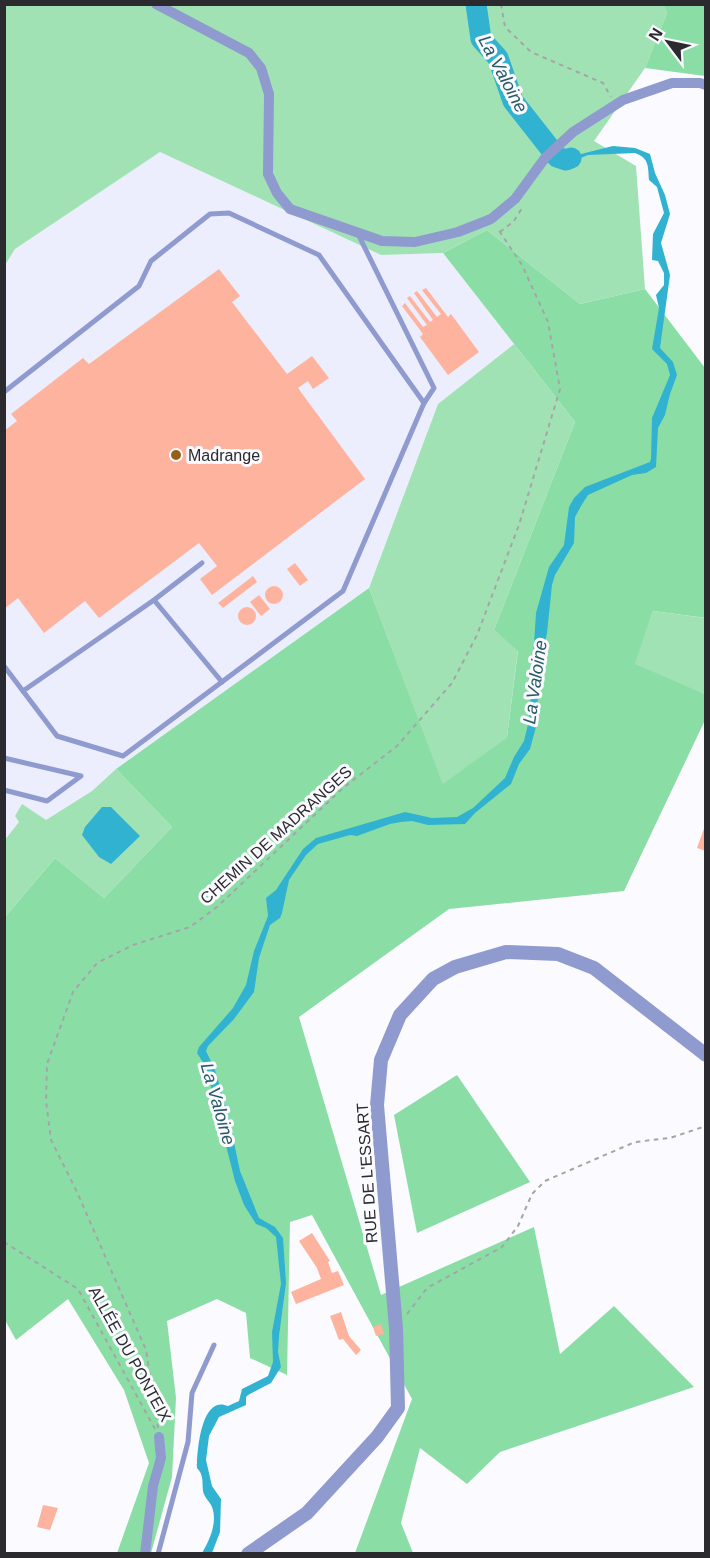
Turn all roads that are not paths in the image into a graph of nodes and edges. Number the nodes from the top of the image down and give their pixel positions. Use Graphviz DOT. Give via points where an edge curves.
graph roads {
  1 [pos="156,4"];
  2 [pos="705,85"];
  3 [pos="357,232"];
  4 [pos="4,392"];
  5 [pos="424,403"];
  6 [pos="202,563"];
  7 [pos="154,600"];
  8 [pos="4,666"];
  9 [pos="222,682"];
  10 [pos="23,691"];
  11 [pos="4,758"];
  12 [pos="4,790"];
  13 [pos="705,1055"];
  14 [pos="214,1345"];
  15 [pos="159,1437"];
  16 [pos="145,1554"];
  17 [pos="158,1554"];
  18 [pos="248,1554"];
  1 -- 3 [label="street" via="249,53 261,68 269,94 268,174 277,194 290,209"];
  2 -- 3 [label="street" via="672,83 623,100 573,132 545,158 515,199 491,219 415,242 382,241"];
  3 -- 5 [label="lane" via="434,388"];
  4 -- 5 [label="lane" via="140,286 151,261 210,214 229,213 318,255"];
  5 -- 9 [label="lane" via="343,591"];
  6 -- 7 [label="lane"];
  7 -- 9 [label="lane"];
  7 -- 10 [label="lane"];
  8 -- 10 [label="lane"];
  9 -- 10 [label="lane" via="123,756 57,736"];
  11 -- 12 [label="lane" via="81,776 47,801"];
  13 -- 18 [label="street, RUE DE L'ESSART" via="594,968 558,954 506,952 455,967 433,979 400,1015 381,1060 377,1105 396,1328 398,1408 308,1513"];
  14 -- 17 [label="lane" via="192,1393 188,1442"];
  15 -- 16 [label="street, ALLÉE DU PONTEIX" via="161,1458 153,1486"];
}
